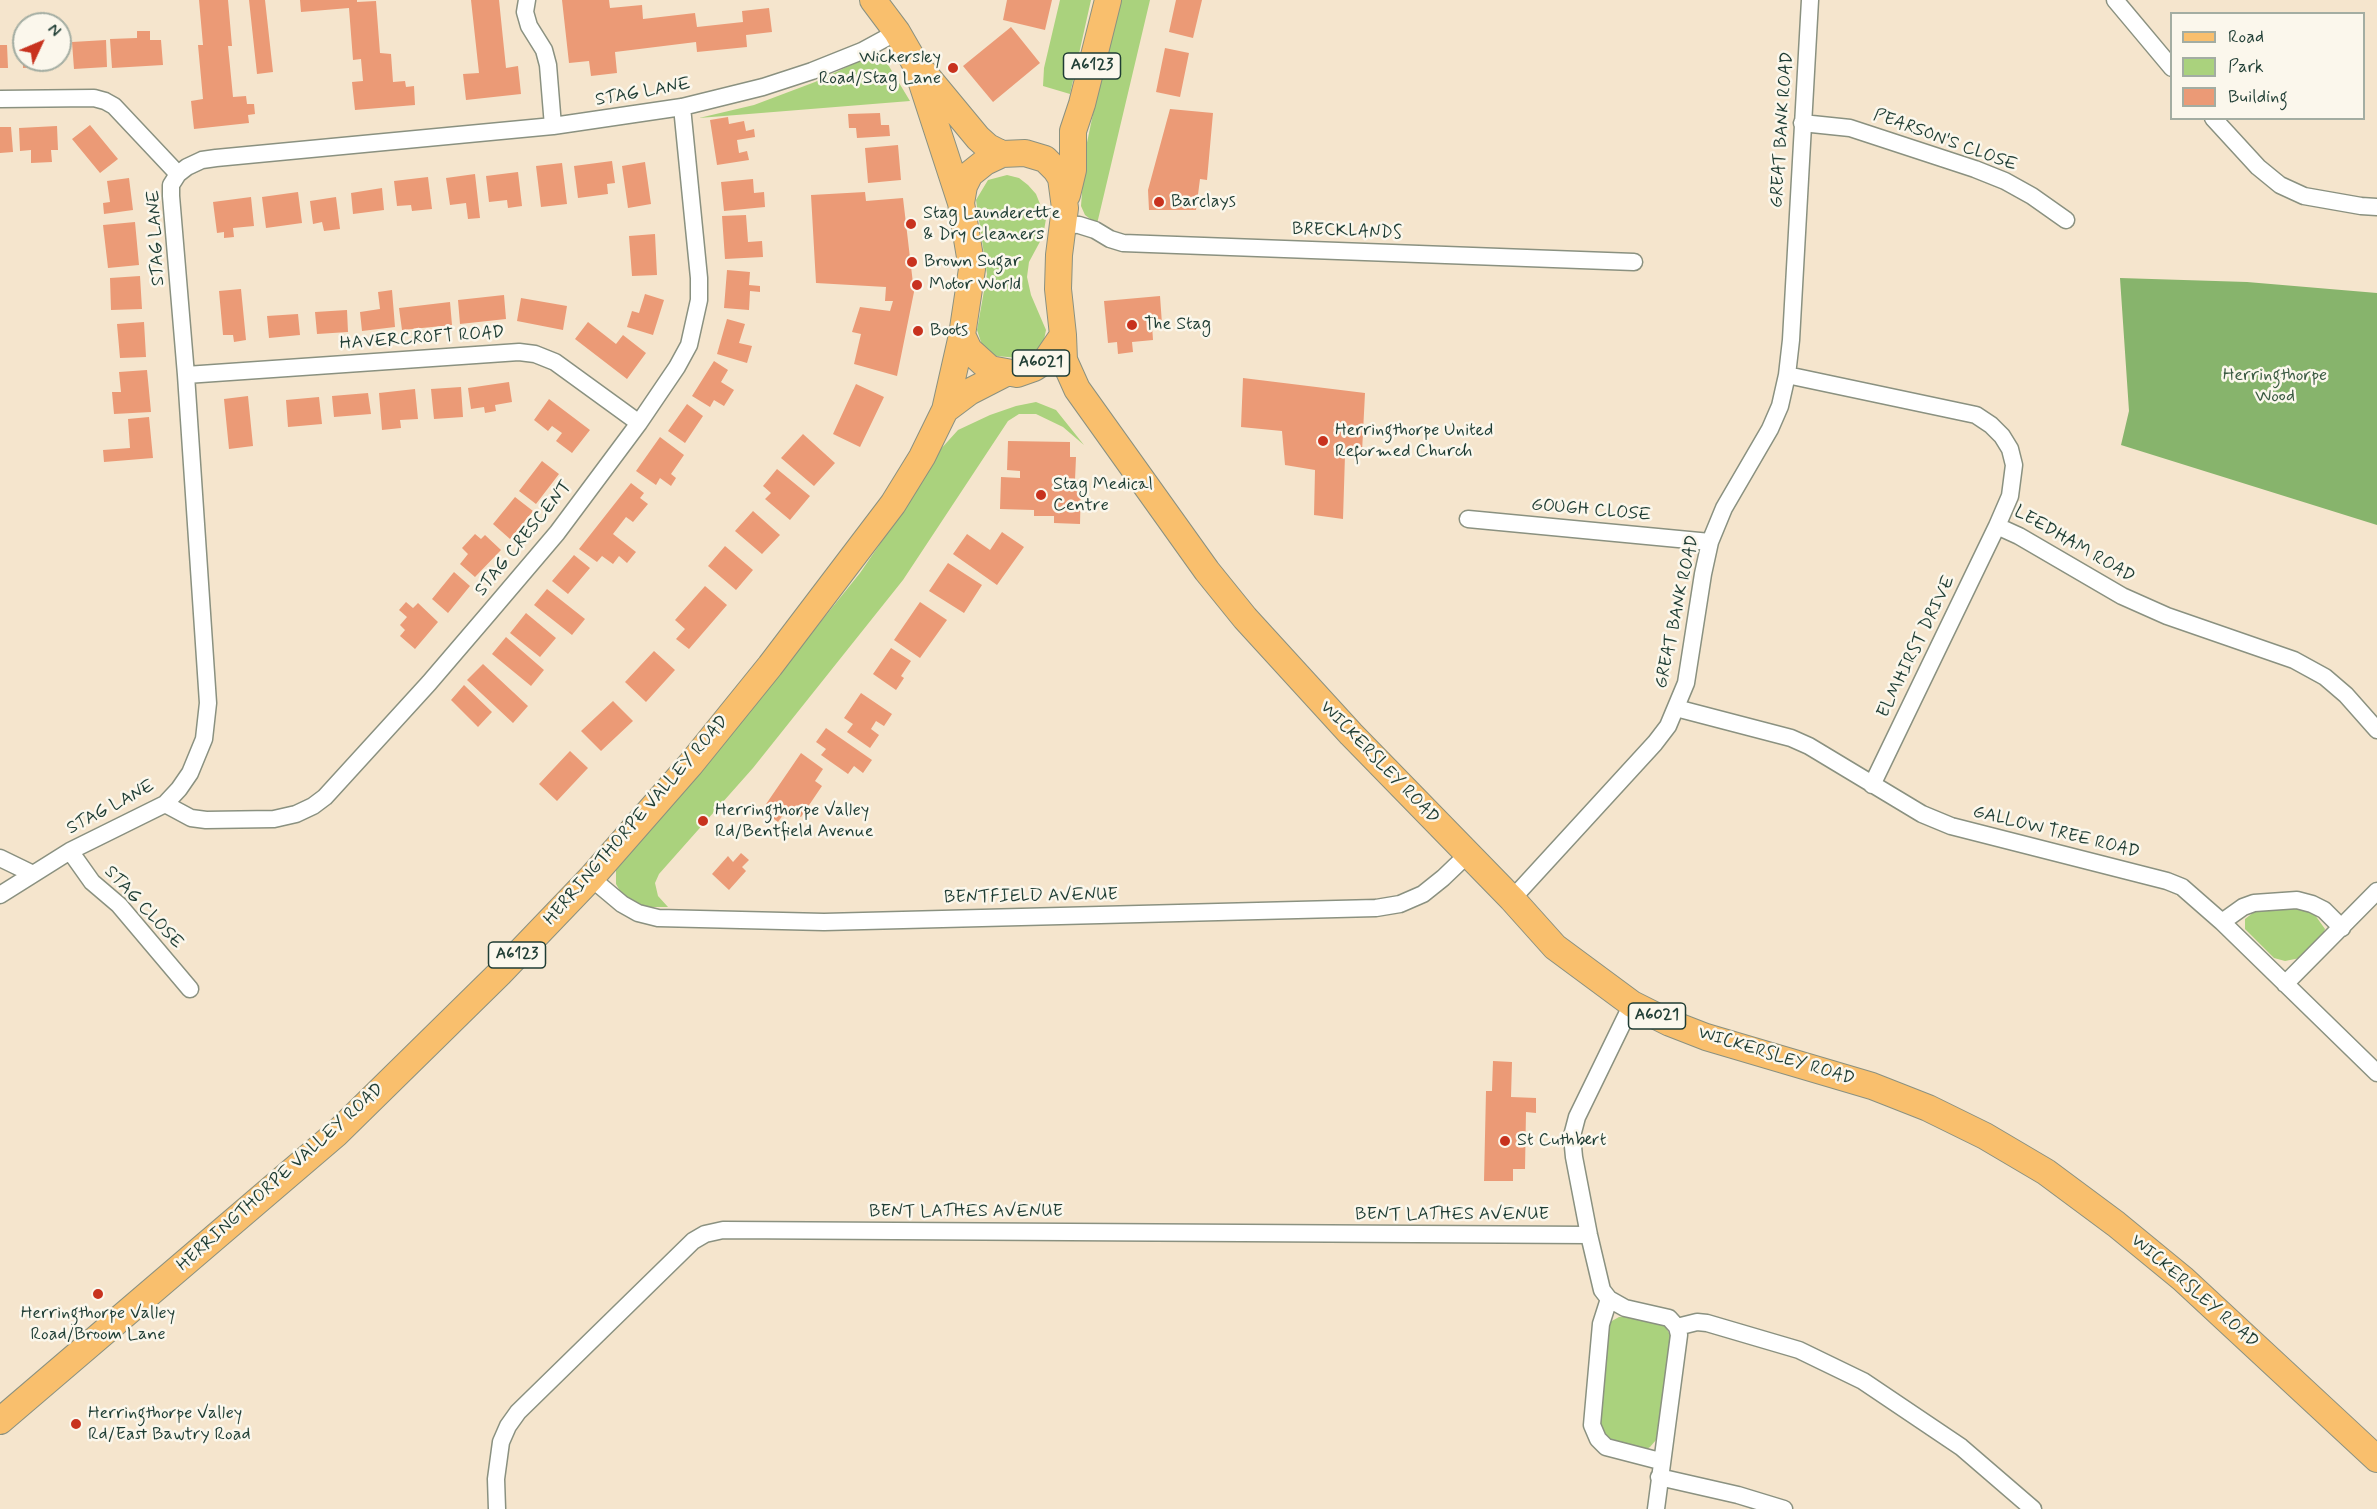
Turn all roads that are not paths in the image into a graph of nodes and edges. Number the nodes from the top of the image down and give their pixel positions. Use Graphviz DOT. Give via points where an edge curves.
graph roads {
  1 [pos="527,0"];
  2 [pos="873,0"];
  3 [pos="1108,0"];
  4 [pos="1810,0"];
  5 [pos="2115,0"];
  6 [pos="897,32"];
  7 [pos="916,65"];
  8 [pos="2170,66"];
  9 [pos="0,99"];
  10 [pos="682,107"];
  11 [pos="2215,120"];
  12 [pos="1802,123"];
  13 [pos="553,126"];
  14 [pos="1073,131"];
  15 [pos="1013,153"];
  16 [pos="178,174"];
  17 [pos="961,203"];
  18 [pos="2377,207"];
  19 [pos="1064,216"];
  20 [pos="2066,220"];
  21 [pos="1634,262"];
  22 [pos="962,335"];
  23 [pos="1063,335"];
  24 [pos="1011,373"];
  25 [pos="186,375"];
  26 [pos="1787,375"];
  27 [pos="1077,389"];
  28 [pos="945,410"];
  29 [pos="639,423"];
  30 [pos="1468,519"];
  31 [pos="1997,526"];
  32 [pos="1710,542"];
  33 [pos="1676,708"];
  34 [pos="2377,730"];
  35 [pos="1872,785"];
  36 [pos="165,804"];
  37 [pos="70,851"];
  38 [pos="1467,855"];
  39 [pos="0,858"];
  40 [pos="33,874"];
  41 [pos="591,878"];
  42 [pos="2377,891"];
  43 [pos="0,895"];
  44 [pos="1512,899"];
  45 [pos="2222,922"];
  46 [pos="2342,928"];
  47 [pos="2285,984"];
  48 [pos="190,989"];
  49 [pos="1632,1004"];
  50 [pos="2377,1073"];
  51 [pos="1589,1235"];
  52 [pos="1609,1299"];
  53 [pos="1677,1327"];
  54 [pos="0,1421"];
  55 [pos="2377,1459"];
  56 [pos="1660,1469"];
  57 [pos="497,1509"];
  58 [pos="1656,1509"];
  59 [pos="1784,1509"];
  60 [pos="2033,1509"];
  1 -- 13 [label="street" via="529,26 548,65"];
  2 -- 6 [label="main road, A6021"];
  3 -- 14 [label="main road, A6123"];
  4 -- 12 [label="street, GREAT BANK ROAD"];
  5 -- 8 [label="street"];
  6 -- 7 [label="main road, A6021"];
  6 -- 10 [label="street, STAG LANE" via="812,71"];
  7 -- 15 [label="main road, A6021" via="978,138 988,147"];
  7 -- 17 [label="main road, A6021"];
  9 -- 16 [label="street" via="105,100"];
  10 -- 13 [label="street, STAG LANE"];
  10 -- 29 [label="street, STAG CRESCENT" via="699,300 689,345"];
  11 -- 18 [label="street" via="2258,167 2280,184 2304,195"];
  12 -- 20 [label="street, PEARSON'S CLOSE" via="1850,128 1957,163 2005,181"];
  12 -- 26 [label="street, GREAT BANK ROAD"];
  13 -- 16 [label="street, STAG LANE" via="216,158 187,166"];
  14 -- 15 [label="main road"];
  14 -- 19 [label="main road, A6123" via="1073,170"];
  15 -- 17 [label="main road, A6021" via="985,162 970,174"];
  15 -- 19 [label="main road, A6021" via="1044,159 1056,170 1061,178"];
  16 -- 25 [label="street, STAG LANE" via="171,185 171,196"];
  17 -- 22 [label="main road, A6021" via="972,269"];
  19 -- 21 [label="street, BRECKLANDS" via="1123,243"];
  19 -- 23 [label="main road, A6021" via="1058,289"];
  22 -- 24 [label="main road, A6021" via="969,350 990,369"];
  22 -- 28 [label="main road, HERRINGTHORPE VALLEY ROAD / A6123"];
  23 -- 24 [label="main road, A6021" via="1046,360 1034,368"];
  23 -- 27 [label="main road, WICKERSLEY ROAD / A6021" via="1064,360"];
  24 -- 27 [label="main road, A6021" via="1045,377"];
  24 -- 28 [label="main road, HERRINGTHORPE VALLEY ROAD / A6123" via="969,392"];
  25 -- 29 [label="street, HAVERCROFT ROAD" via="519,352 555,362"];
  25 -- 36 [label="street, STAG LANE" via="208,704 197,759"];
  26 -- 31 [label="street, LEEDHAM ROAD" via="1976,415 1991,425 2010,449 2014,465 2010,496"];
  26 -- 32 [label="street, GREAT BANK ROAD" via="1770,429 1724,508"];
  27 -- 38 [label="main road, WICKERSLEY ROAD / A6021" via="1245,618"];
  28 -- 41 [label="main road, HERRINGTHORPE VALLEY ROAD / A6123" via="922,457 852,561 690,765"];
  29 -- 36 [label="street, STAG CRESCENT" via="557,533 325,797 296,814 274,819 191,818"];
  30 -- 32 [label="street, GOUGH CLOSE"];
  31 -- 34 [label="street, LEEDHAM ROAD" via="2122,596 2166,616 2294,660 2325,677"];
  31 -- 35 [label="street, ELMHIRST DRIVE"];
  32 -- 33 [label="street, GREAT BANK ROAD" via="1686,683"];
  33 -- 35 [label="street, GALLOW TREE ROAD" via="1791,738"];
  33 -- 44 [label="street, GREAT BANK ROAD" via="1655,742"];
  35 -- 45 [label="street, GALLOW TREE ROAD" via="1951,826 2182,886"];
  36 -- 37 [label="street, STAG LANE"];
  37 -- 40 [label="street, STAG LANE"];
  37 -- 48 [label="street, STAG CLOSE" via="92,882 119,905"];
  38 -- 41 [label="street, BENTFIELD AVENUE" via="1423,894 1400,904 1376,908 824,922 658,918 622,904"];
  38 -- 44 [label="main road, WICKERSLEY ROAD / A6021"];
  39 -- 40 [label="street"];
  40 -- 43 [label="street, STAG LANE"];
  41 -- 54 [label="main road, HERRINGTHORPE VALLEY ROAD / A6123" via="337,1133"];
  42 -- 46 [label="street"];
  44 -- 49 [label="main road, WICKERSLEY ROAD / A6021" via="1555,947"];
  45 -- 46 [label="street" via="2254,903 2297,900 2324,910"];
  45 -- 47 [label="street, GALLOW TREE ROAD"];
  46 -- 47 [label="street"];
  47 -- 50 [label="street, GALLOW TREE ROAD"];
  49 -- 51 [label="street" via="1572,1136"];
  49 -- 55 [label="main road, WICKERSLEY ROAD / A6021" via="1706,1037 1872,1086 1928,1108 2046,1172 2183,1279"];
  51 -- 52 [label="street" via="1602,1290"];
  51 -- 57 [label="street, BENT LATHES AVENUE" via="735,1230 705,1234 693,1241 518,1412 501,1442"];
  52 -- 53 [label="street" via="1624,1308 1669,1318"];
  52 -- 56 [label="street" via="1601,1324 1592,1425 1606,1448"];
  53 -- 56 [label="street" via="1679,1343"];
  53 -- 60 [label="street" via="1707,1323 1799,1350 1863,1381 1961,1447"];
  56 -- 58 [label="street"];
  56 -- 59 [label="street"];
}
